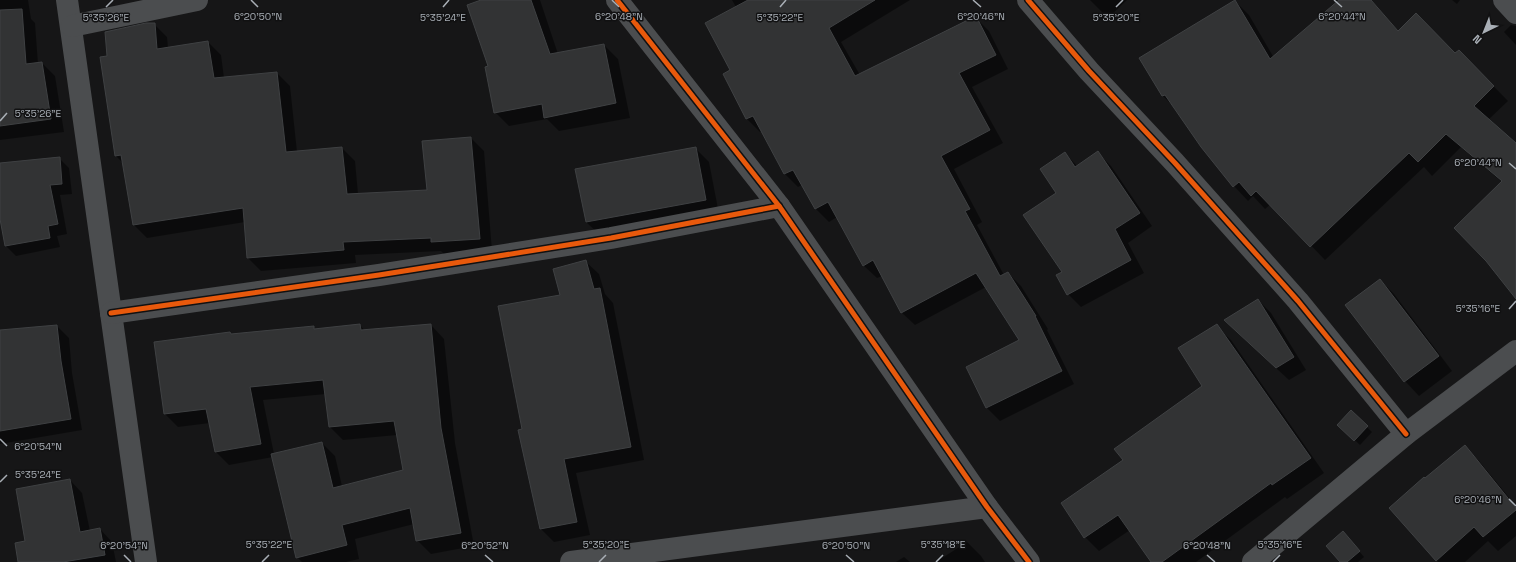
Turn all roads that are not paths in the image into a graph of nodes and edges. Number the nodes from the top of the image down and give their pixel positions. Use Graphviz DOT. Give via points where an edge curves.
graph roads {
  1 [pos="67,0"];
  2 [pos="197,0"];
  3 [pos="617,0"];
  4 [pos="1028,0"];
  5 [pos="1504,0"];
  6 [pos="1516,13"];
  7 [pos="72,26"];
  8 [pos="780,206"];
  9 [pos="111,313"];
  10 [pos="1516,351"];
  11 [pos="1406,434"];
  12 [pos="987,507"];
  13 [pos="146,562"];
  14 [pos="570,562"];
  15 [pos="1029,562"];
  16 [pos="1253,562"];
  1 -- 7 [label="street"];
  2 -- 7 [label="street"];
  3 -- 8 [label="street"];
  4 -- 11 [label="street" via="1089,71 1298,301"];
  5 -- 6 [label="street"];
  7 -- 9 [label="street"];
  8 -- 9 [label="street" via="612,238 379,275"];
  8 -- 12 [label="street"];
  9 -- 13 [label="street"];
  10 -- 11 [label="street"];
  11 -- 16 [label="street"];
  12 -- 14 [label="street"];
  12 -- 15 [label="street"];
}
